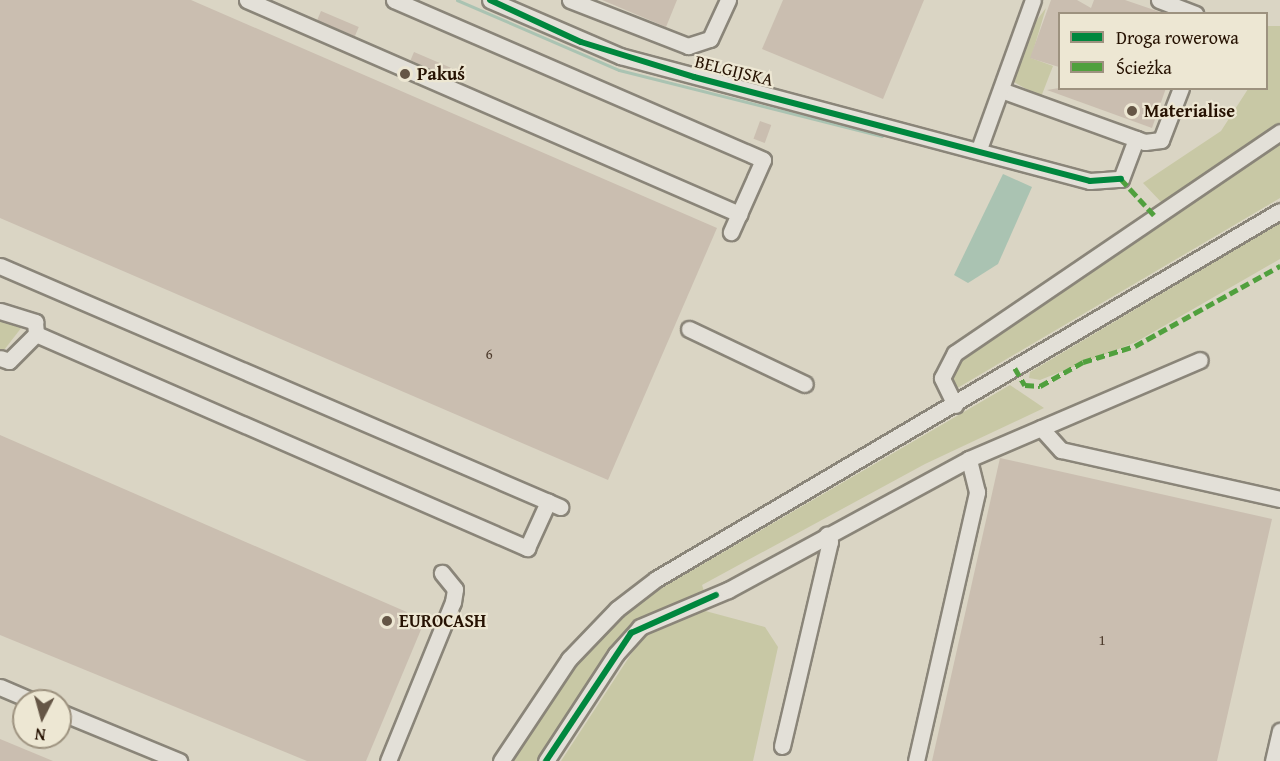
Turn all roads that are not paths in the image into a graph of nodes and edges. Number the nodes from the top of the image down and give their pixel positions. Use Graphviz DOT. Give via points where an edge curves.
graph roads {
  1 [pos="247,0"];
  2 [pos="394,0"];
  3 [pos="490,0"];
  4 [pos="570,0"];
  5 [pos="728,0"];
  6 [pos="1033,0"];
  7 [pos="1159,0"];
  8 [pos="266,4"];
  9 [pos="1190,12"];
  10 [pos="1001,90"];
  11 [pos="1180,90"];
  12 [pos="1280,132"];
  13 [pos="1136,139"];
  14 [pos="979,149"];
  15 [pos="1280,211"];
  16 [pos="739,214"];
  17 [pos="731,232"];
  18 [pos="0,266"];
  19 [pos="0,311"];
  20 [pos="689,329"];
  21 [pos="36,334"];
  22 [pos="0,358"];
  23 [pos="1200,360"];
  24 [pos="806,384"];
  25 [pos="955,405"];
  26 [pos="1041,428"];
  27 [pos="969,459"];
  28 [pos="1280,499"];
  29 [pos="827,535"];
  30 [pos="442,573"];
  31 [pos="72,717"];
  32 [pos="1280,731"];
  33 [pos="782,746"];
  34 [pos="179,761"];
  35 [pos="388,761"];
  36 [pos="501,761"];
  37 [pos="546,761"];
  38 [pos="916,761"];
  39 [pos="1273,761"];
  1 -- 8 [label="street"];
  2 -- 16 [label="street" via="763,160"];
  3 -- 14 [label="street, BELGIJSKA" via="620,56"];
  4 -- 5 [label="street" via="688,46 710,39"];
  6 -- 10 [label="street"];
  7 -- 9 [label="street"];
  8 -- 16 [label="street"];
  10 -- 13 [label="street"];
  10 -- 14 [label="street"];
  11 -- 13 [label="street" via="1161,140"];
  12 -- 25 [label="street" via="956,353 942,378"];
  13 -- 14 [label="street, BELGIJSKA" via="1121,179 1090,181"];
  15 -- 25 [label="street"];
  16 -- 17 [label="street"];
  18 -- 21 [label="street" via="554,505 527,548"];
  19 -- 21 [label="street" via="35,321"];
  20 -- 24 [label="street"];
  21 -- 22 [label="street" via="9,361"];
  23 -- 26 [label="street"];
  25 -- 36 [label="street" via="634,596 569,659"];
  26 -- 27 [label="street"];
  26 -- 28 [label="street" via="1061,450"];
  27 -- 29 [label="street"];
  27 -- 38 [label="street" via="977,492"];
  29 -- 33 [label="street" via="830,542"];
  29 -- 37 [label="street" via="716,595 631,633"];
  30 -- 35 [label="street" via="455,590 453,602"];
  31 -- 34 [label="street"];
  32 -- 39 [label="street"];
}
